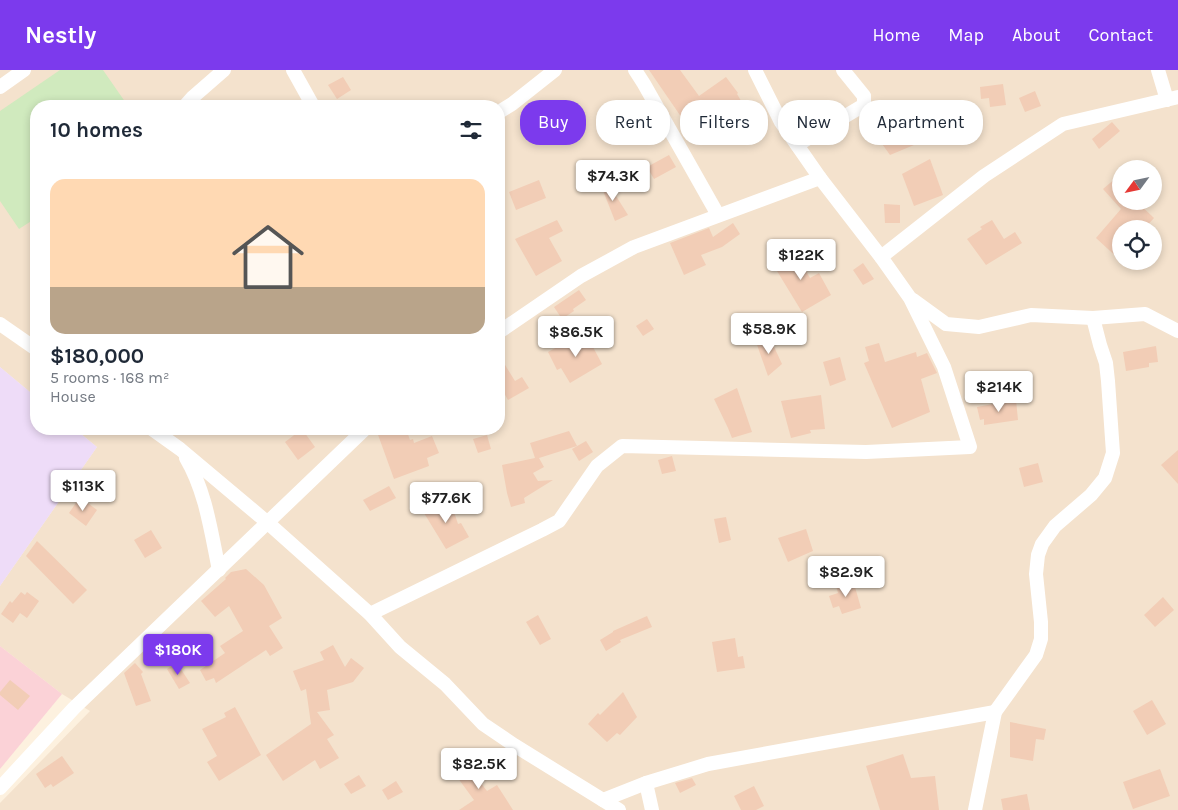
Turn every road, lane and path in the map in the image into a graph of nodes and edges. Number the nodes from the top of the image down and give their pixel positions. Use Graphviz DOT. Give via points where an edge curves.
graph roads {
  1 [pos="24,70"];
  2 [pos="224,70"];
  3 [pos="294,70"];
  4 [pos="555,70"];
  5 [pos="635,70"];
  6 [pos="755,70"];
  7 [pos="843,70"];
  8 [pos="1158,70"];
  9 [pos="0,86"];
  10 [pos="1172,99"];
  11 [pos="190,100"];
  12 [pos="310,100"];
  13 [pos="505,108"];
  14 [pos="778,114"];
  15 [pos="849,114"];
  16 [pos="797,145"];
  17 [pos="820,178"];
  18 [pos="718,215"];
  19 [pos="881,257"];
  20 [pos="910,298"];
  21 [pos="1093,318"];
  22 [pos="0,324"];
  23 [pos="505,328"];
  24 [pos="1178,331"];
  25 [pos="30,345"];
  26 [pos="160,435"];
  27 [pos="171,435"];
  28 [pos="359,435"];
  29 [pos="180,449"];
  30 [pos="268,523"];
  31 [pos="219,570"];
  32 [pos="370,614"];
  33 [pos="995,712"];
  34 [pos="646,783"];
  35 [pos="0,788"];
  36 [pos="603,800"];
  37 [pos="619,810"];
  38 [pos="652,810"];
  39 [pos="975,810"];
  1 -- 9 [label="street"];
  2 -- 11 [label="street"];
  3 -- 12 [label="street"];
  4 -- 13 [label="street"];
  5 -- 18 [label="street"];
  6 -- 14 [label="street"];
  7 -- 15 [label="street" via="864,96 864,105"];
  8 -- 10 [label="street"];
  10 -- 19 [label="street" via="1063,124 984,176"];
  16 -- 17 [label="street"];
  17 -- 18 [label="street"];
  17 -- 19 [label="street"];
  18 -- 23 [label="street" via="634,246 581,276"];
  19 -- 20 [label="street"];
  20 -- 21 [label="street" via="946,324 979,327 1031,315"];
  20 -- 32 [label="street" via="944,367 970,447 866,452 622,446 597,466 559,521"];
  21 -- 24 [label="street" via="1145,314"];
  21 -- 33 [label="street" via="1107,372 1113,453 1105,478 1091,495 1055,526 1042,544 1036,574 1041,639 1036,655"];
  22 -- 25 [label="street"];
  26 -- 29 [label="street"];
  27 -- 29 [label="street"];
  28 -- 30 [label="street"];
  29 -- 30 [label="street"];
  29 -- 31 [label="street" via="194,472 203,497"];
  30 -- 31 [label="street"];
  30 -- 32 [label="street"];
  31 -- 35 [label="street" via="74,708"];
  32 -- 36 [label="street" via="400,647 445,684 483,724"];
  33 -- 34 [label="street" via="708,764"];
  33 -- 39 [label="street"];
  34 -- 36 [label="street"];
  34 -- 38 [label="street"];
  36 -- 37 [label="street"];
}
